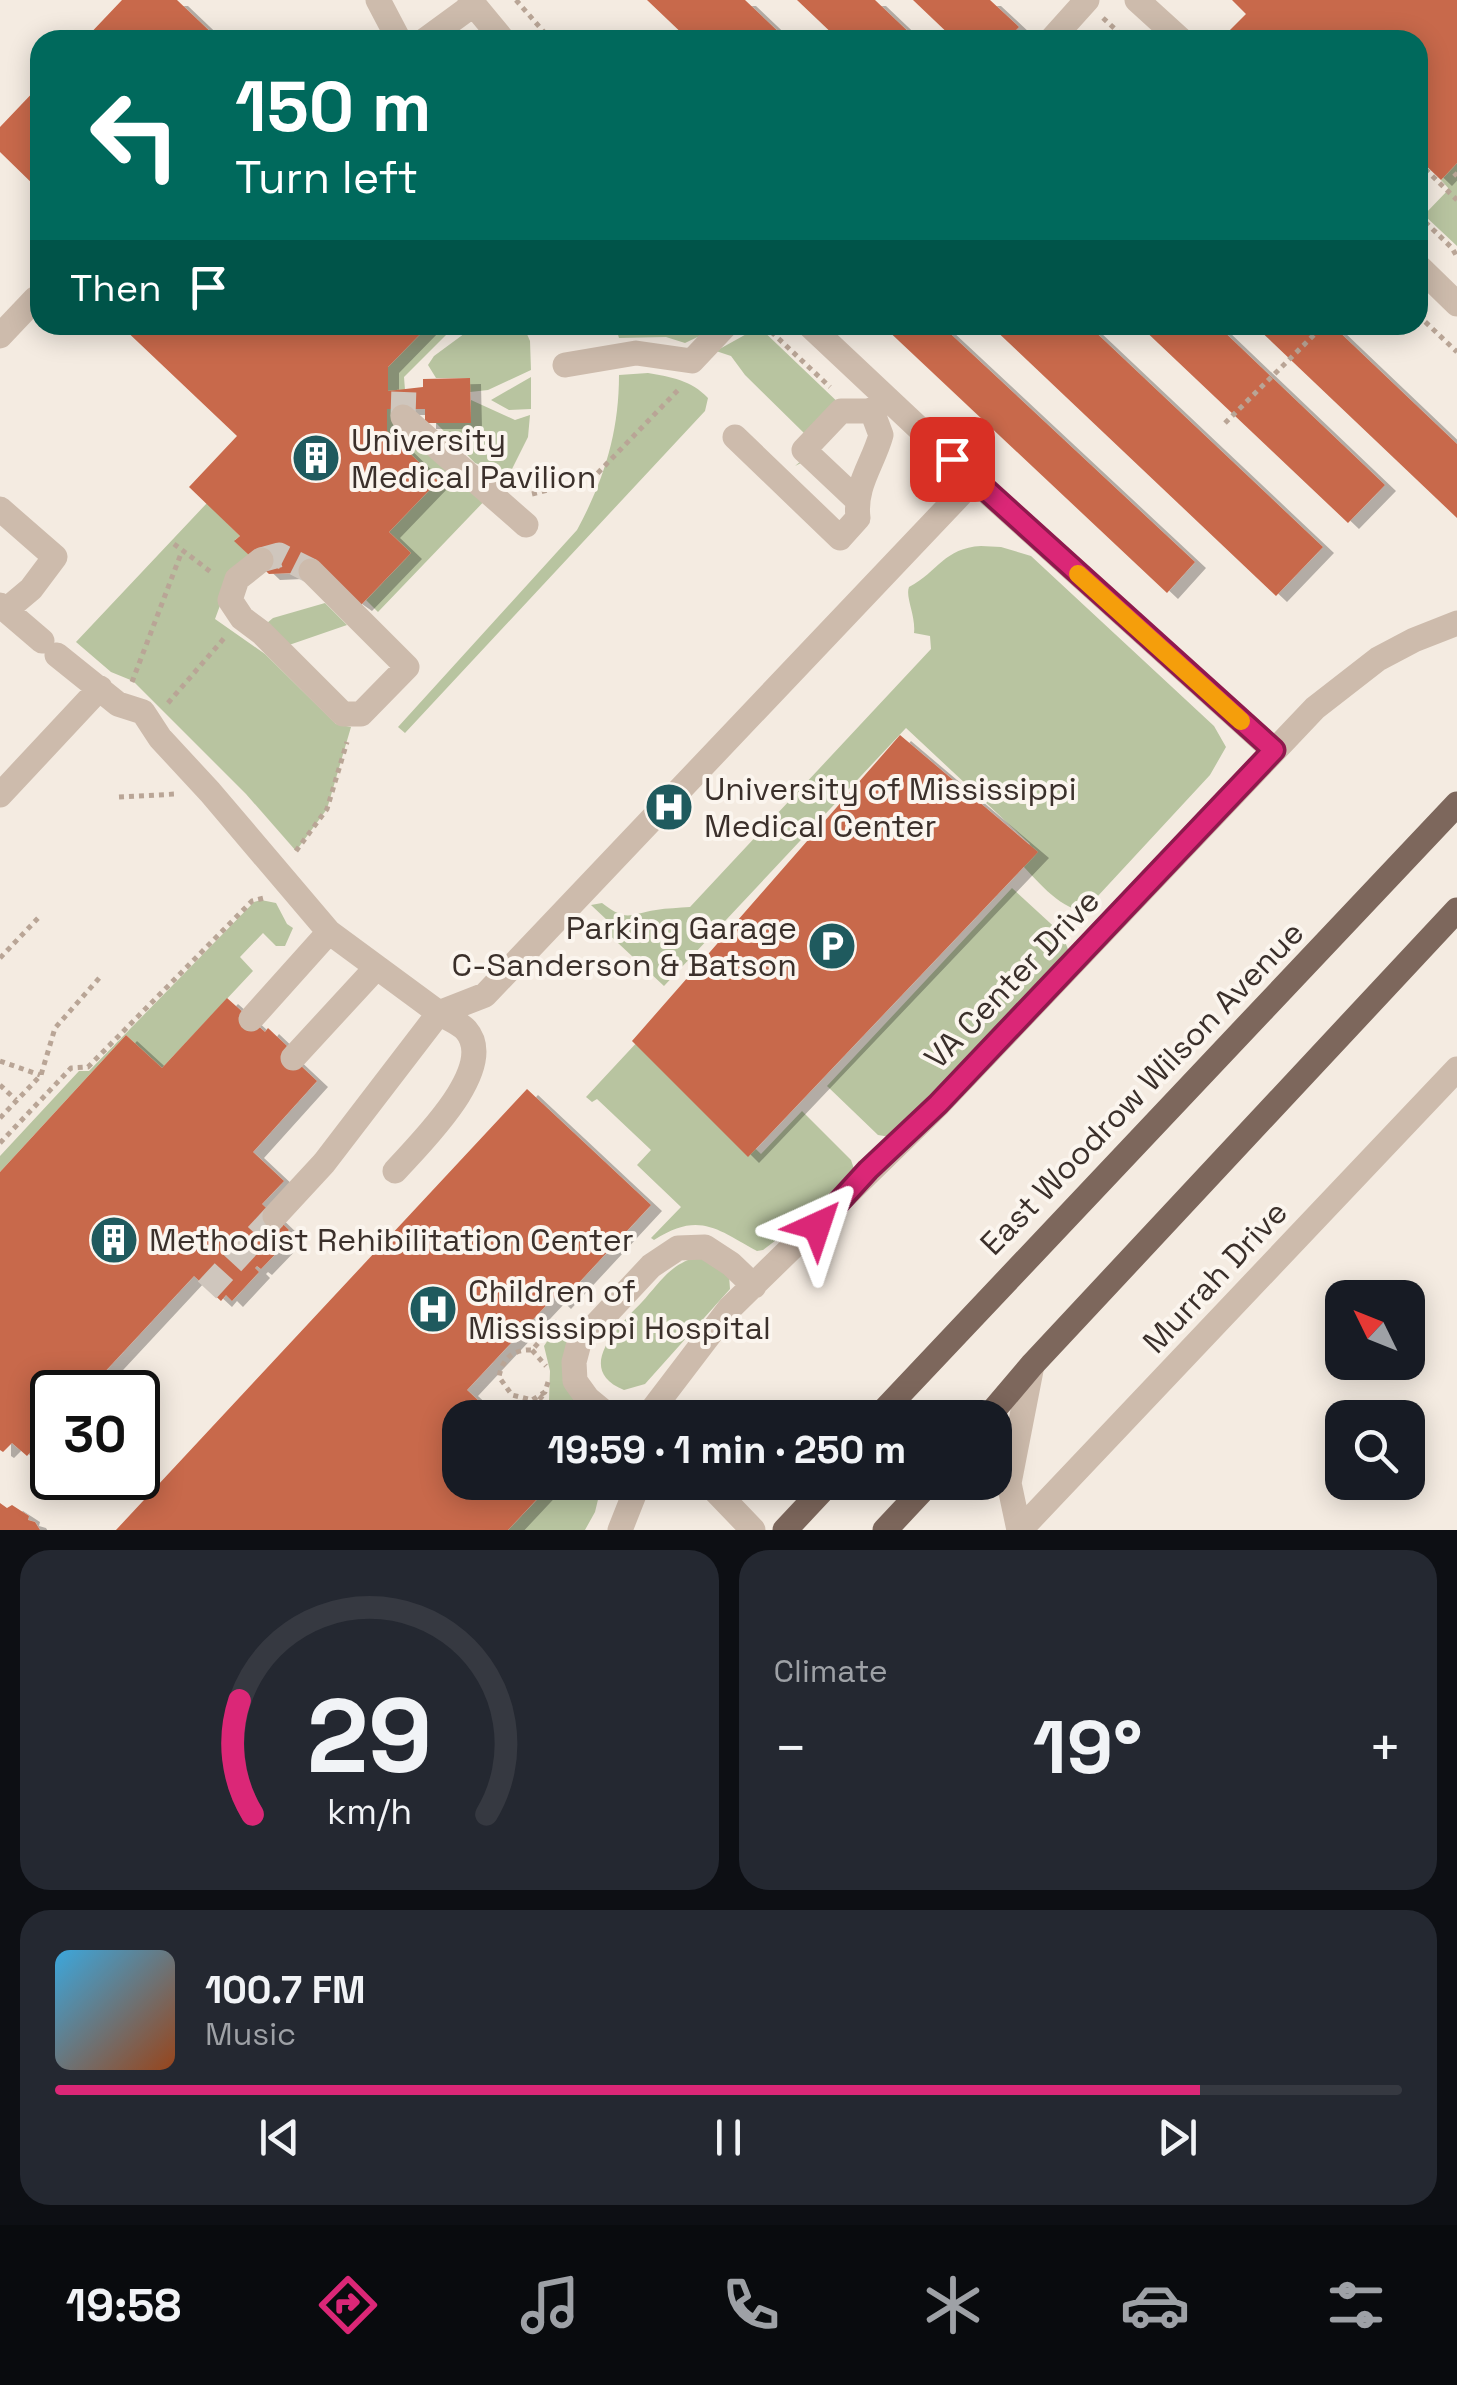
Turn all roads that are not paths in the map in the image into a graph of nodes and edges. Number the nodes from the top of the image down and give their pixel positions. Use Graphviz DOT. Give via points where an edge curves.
graph roads {
  1 [pos="378,0"];
  2 [pos="1087,0"];
  3 [pos="1138,0"];
  4 [pos="472,2"];
  5 [pos="394,30"];
  6 [pos="437,30"];
  7 [pos="496,30"];
  8 [pos="1060,30"];
  9 [pos="1170,30"];
  10 [pos="1428,276"];
  11 [pos="30,304"];
  12 [pos="1457,304"];
  13 [pos="716,335"];
  14 [pos="818,335"];
  15 [pos="0,336"];
  16 [pos="565,365"];
  17 [pos="879,404"];
  18 [pos="402,417"];
  19 [pos="736,437"];
  20 [pos="804,450"];
  21 [pos="974,480"];
  22 [pos="788,488"];
  23 [pos="856,499"];
  24 [pos="0,509"];
  25 [pos="526,525"];
  26 [pos="261,560"];
  27 [pos="310,572"];
  28 [pos="3,608"];
  29 [pos="1457,623"];
  30 [pos="109,696"];
  31 [pos="1274,750"];
  32 [pos="0,795"];
  33 [pos="1457,804"];
  34 [pos="1457,910"];
  35 [pos="329,932"];
  36 [pos="376,968"];
  37 [pos="439,1013"];
  38 [pos="250,1019"];
  39 [pos="293,1058"];
  40 [pos="1457,1069"];
  41 [pos="395,1171"];
  42 [pos="275,1216"];
  43 [pos="754,1286"];
  44 [pos="1032,1365"];
  45 [pos="590,1400"];
  46 [pos="660,1400"];
  47 [pos="890,1400"];
  48 [pos="1003,1400"];
  49 [pos="632,1500"];
  50 [pos="724,1500"];
  51 [pos="813,1500"];
  52 [pos="913,1500"];
  53 [pos="620,1530"];
  54 [pos="752,1530"];
  55 [pos="785,1530"];
  56 [pos="885,1530"];
  57 [pos="1020,1530"];
  1 -- 5 [label="street"];
  2 -- 8 [label="street"];
  3 -- 9 [label="street"];
  4 -- 6 [label="street"];
  4 -- 7 [label="street"];
  10 -- 12 [label="street"];
  11 -- 15 [label="street"];
  13 -- 16 [label="street" via="692,360 636,353"];
  14 -- 17 [label="street"];
  17 -- 20 [label="street" via="841,410"];
  17 -- 21 [label="street"];
  17 -- 23 [label="street" via="881,434"];
  18 -- 25 [label="street"];
  19 -- 22 [label="street"];
  20 -- 22 [label="street" via="810,464"];
  20 -- 23 [label="street"];
  21 -- 31 [label="street"];
  21 -- 37 [label="street" via="485,995"];
  22 -- 23 [label="street" via="840,538 858,518"];
  24 -- 28 [label="street" via="55,557 31,589"];
  26 -- 27 [label="street" via="237,579 230,600 343,714 361,714 408,667"];
  28 -- 30 [label="street"];
  29 -- 31 [label="street, VA Center Drive" via="1378,659"];
  30 -- 32 [label="street"];
  30 -- 35 [label="street" via="144,712"];
  31 -- 43 [label="street, VA Center Drive" via="938,1104"];
  33 -- 47 [label="main road, East Woodrow Wilson Avenue"];
  34 -- 44 [label="main road"];
  35 -- 36 [label="street"];
  35 -- 38 [label="street"];
  36 -- 37 [label="street"];
  36 -- 39 [label="street"];
  37 -- 41 [label="street" via="466,1030 474,1047 473,1071"];
  37 -- 42 [label="street"];
  40 -- 57 [label="street, Murrah Drive"];
  43 -- 45 [label="street" via="705,1247 678,1248 651,1266 579,1343 575,1381"];
  43 -- 46 [label="street, VA Center Drive"];
  44 -- 48 [label="main road"];
  44 -- 57 [label="street" via="1010,1484"];
  49 -- 53 [label="street"];
  50 -- 54 [label="street"];
  51 -- 55 [label="main road"];
  52 -- 56 [label="main road"];
}
